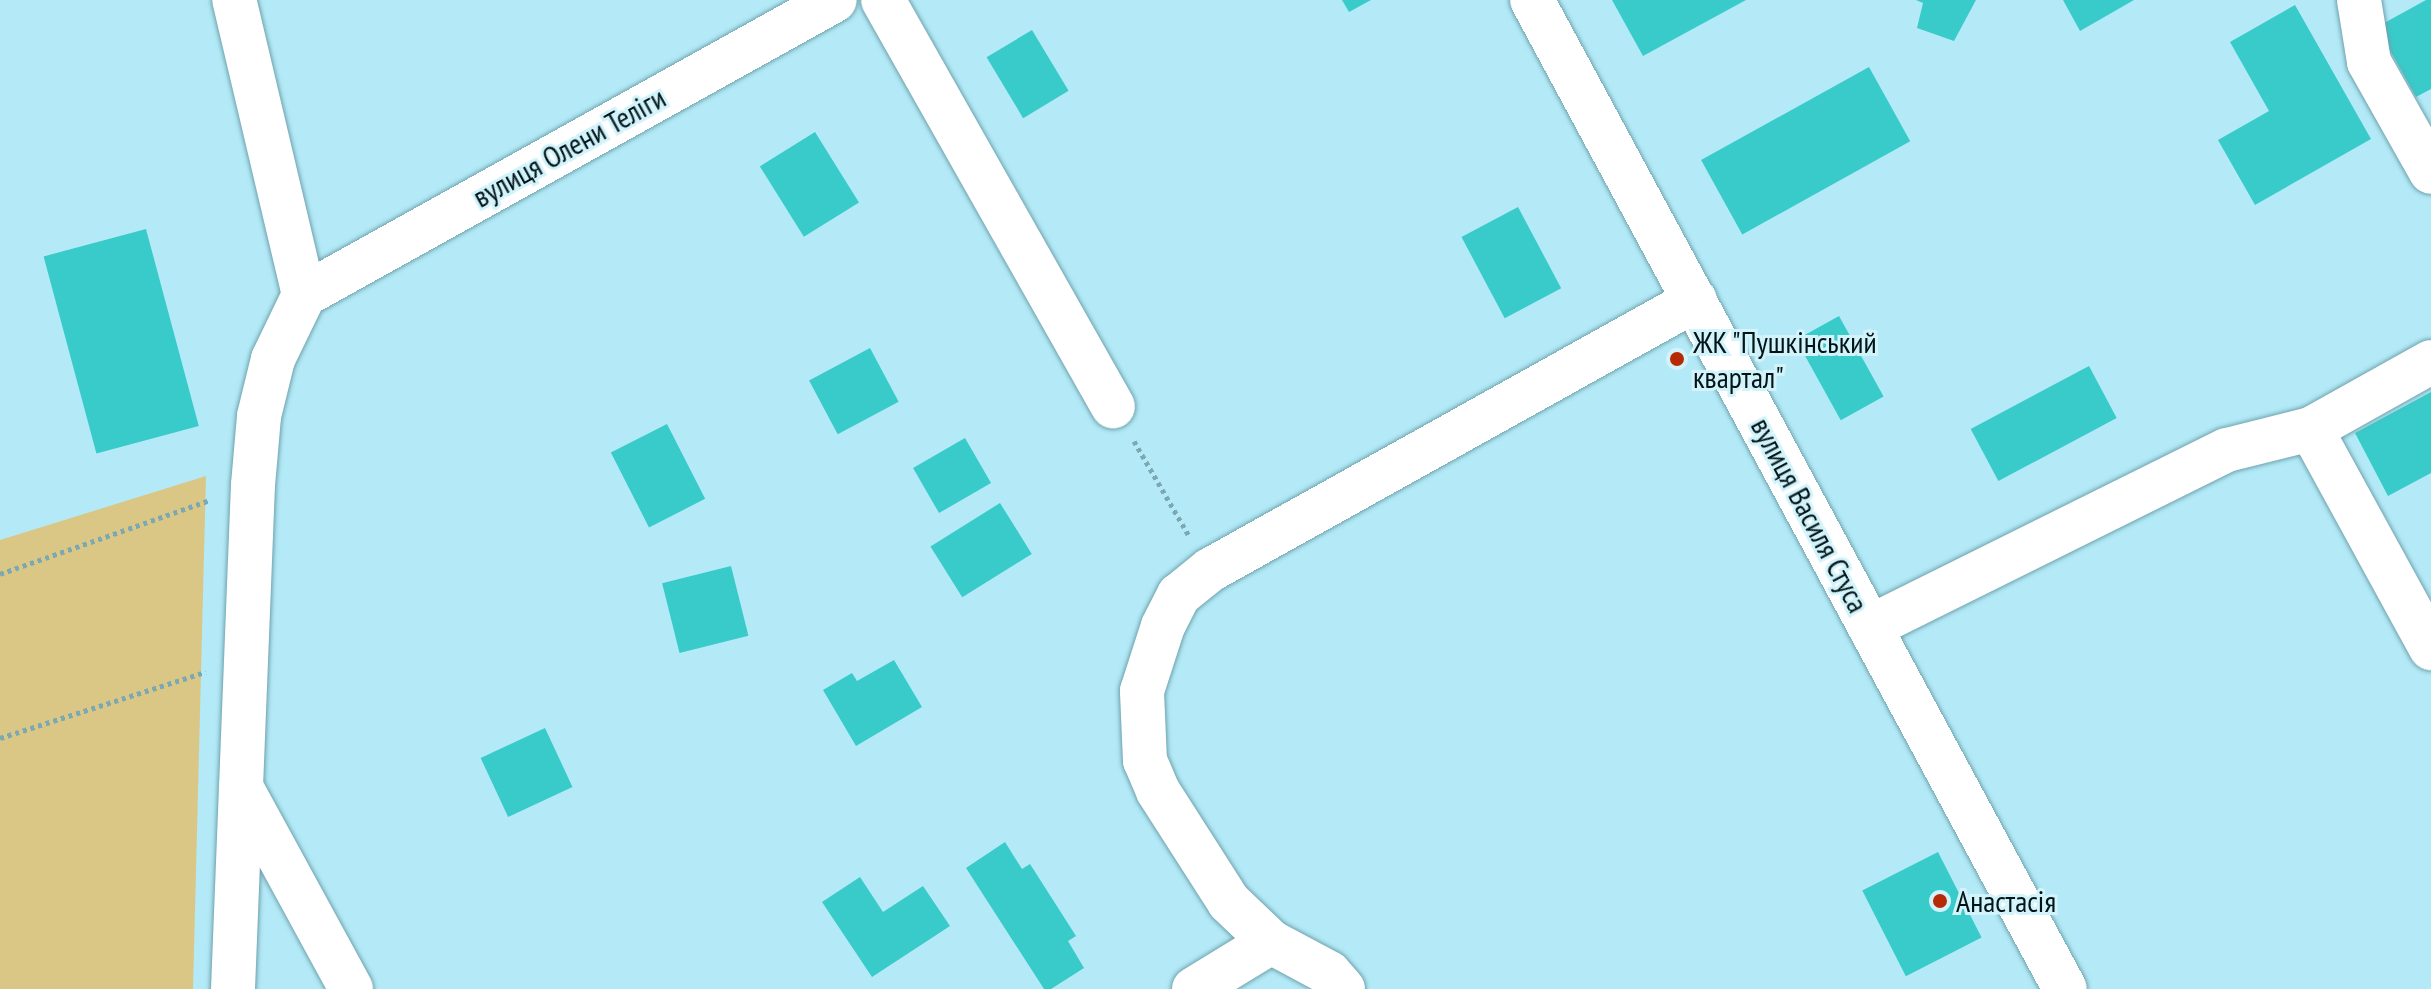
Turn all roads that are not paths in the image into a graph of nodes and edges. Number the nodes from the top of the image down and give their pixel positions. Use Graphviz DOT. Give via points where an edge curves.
graph roads {
  1 [pos="234,0"];
  2 [pos="835,0"];
  3 [pos="883,0"];
  4 [pos="1532,0"];
  5 [pos="2359,0"];
  6 [pos="2431,172"];
  7 [pos="304,295"];
  8 [pos="1695,300"];
  9 [pos="2431,362"];
  10 [pos="1113,406"];
  11 [pos="2311,429"];
  12 [pos="1870,627"];
  13 [pos="2431,648"];
  14 [pos="239,785"];
  15 [pos="1271,942"];
  16 [pos="233,989"];
  17 [pos="351,989"];
  18 [pos="1194,989"];
  19 [pos="1343,989"];
  20 [pos="2065,989"];
  1 -- 7 [label="street"];
  2 -- 7 [label="street, вулиця Олени Теліги"];
  3 -- 10 [label="street"];
  4 -- 8 [label="street, вулиця Василя Стуса"];
  5 -- 6 [label="street" via="2369,62"];
  7 -- 14 [label="street" via="273,359 259,416"];
  8 -- 12 [label="street, вулиця Василя Стуса"];
  8 -- 15 [label="street" via="1210,570 1179,595 1142,691 1145,761 1158,791 1229,902"];
  9 -- 11 [label="street"];
  11 -- 12 [label="street" via="2227,450"];
  11 -- 13 [label="street"];
  12 -- 20 [label="street, вулиця Василя Стуса"];
  14 -- 16 [label="street"];
  14 -- 17 [label="street"];
  15 -- 18 [label="street"];
  15 -- 19 [label="street" via="1329,973"];
}
